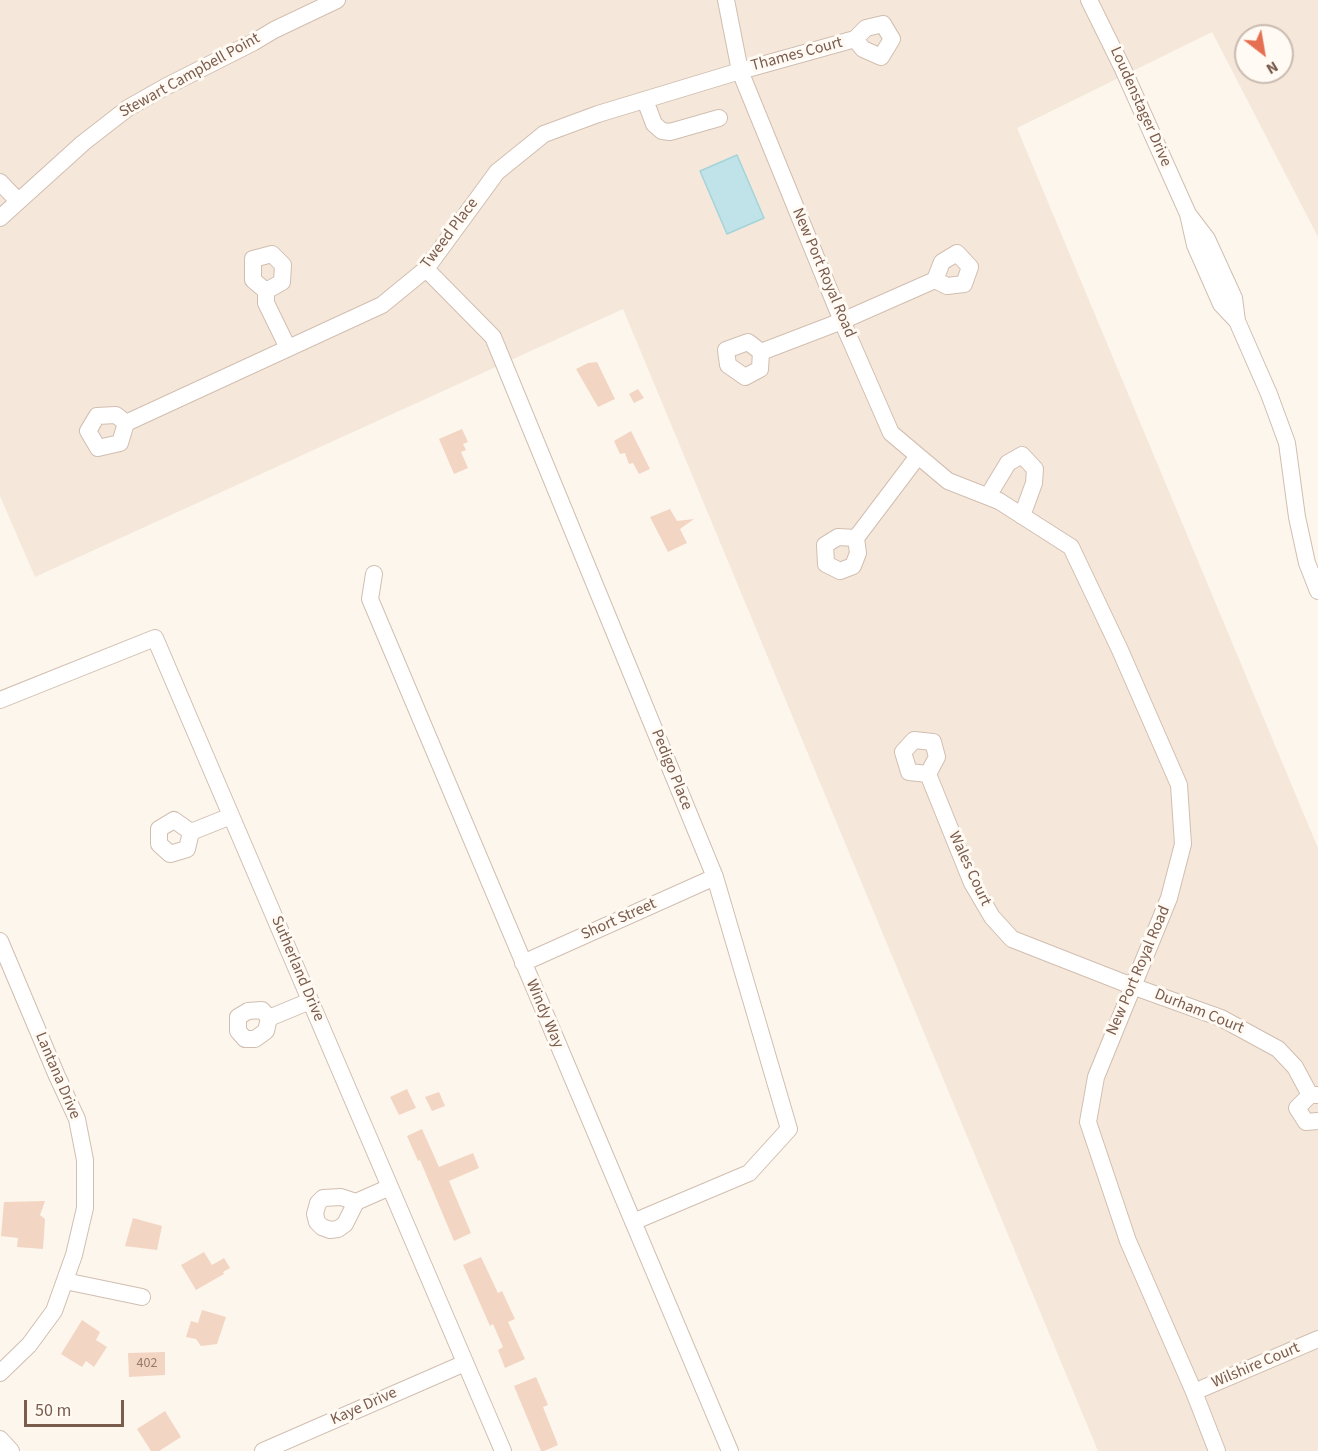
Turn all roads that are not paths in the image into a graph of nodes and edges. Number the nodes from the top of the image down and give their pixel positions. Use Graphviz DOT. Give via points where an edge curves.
graph roads {
  1 [pos="338,0"];
  2 [pos="726,0"];
  3 [pos="1089,0"];
  4 [pos="855,39"];
  5 [pos="740,71"];
  6 [pos="645,100"];
  7 [pos="718,118"];
  8 [pos="0,182"];
  9 [pos="18,201"];
  10 [pos="0,218"];
  11 [pos="426,269"];
  12 [pos="935,280"];
  13 [pos="266,291"];
  14 [pos="842,321"];
  15 [pos="288,348"];
  16 [pos="761,352"];
  17 [pos="126,423"];
  18 [pos="918,456"];
  19 [pos="988,496"];
  20 [pos="1022,516"];
  21 [pos="856,538"];
  22 [pos="374,574"];
  23 [pos="1318,591"];
  24 [pos="1,700"];
  25 [pos="928,774"];
  26 [pos="231,816"];
  27 [pos="191,832"];
  28 [pos="715,877"];
  29 [pos="0,941"];
  30 [pos="523,963"];
  31 [pos="1132,986"];
  32 [pos="310,1001"];
  33 [pos="269,1018"];
  34 [pos="1314,1095"];
  35 [pos="1318,1121"];
  36 [pos="390,1187"];
  37 [pos="356,1202"];
  38 [pos="633,1222"];
  39 [pos="64,1281"];
  40 [pos="142,1297"];
  41 [pos="1318,1339"];
  42 [pos="465,1363"];
  43 [pos="0,1373"];
  44 [pos="1194,1392"];
  45 [pos="0,1439"];
  46 [pos="11,1451"];
  47 [pos="263,1451"];
  48 [pos="503,1451"];
  49 [pos="730,1451"];
  50 [pos="1217,1451"];
  1 -- 9 [label="street, Stewart Campbell Point" via="135,103"];
  2 -- 5 [label="street, New Port Royal Road"];
  3 -- 23 [label="street, Loudenstager Drive" via="1188,214 1195,245 1221,304 1237,321 1269,394 1287,443 1297,517"];
  4 -- 5 [label="street, Thames Court"];
  5 -- 6 [label="street, Tweed Place"];
  5 -- 14 [label="street, New Port Royal Road"];
  6 -- 7 [label="street" via="654,124 662,131"];
  6 -- 11 [label="street, Tweed Place" via="544,134 497,172"];
  8 -- 9 [label="street"];
  9 -- 10 [label="street, Stewart Campbell Point"];
  11 -- 15 [label="street, Tweed Place" via="382,304"];
  11 -- 28 [label="street, Pedigo Place" via="493,337"];
  12 -- 14 [label="street"];
  13 -- 15 [label="street" via="266,303"];
  14 -- 16 [label="street"];
  14 -- 18 [label="street, New Port Royal Road" via="891,433"];
  15 -- 17 [label="street, Tweed Place"];
  18 -- 19 [label="street, New Port Royal Road" via="948,481"];
  18 -- 21 [label="street"];
  19 -- 20 [label="street, New Port Royal Road"];
  19 -- 20 [label="street" via="1008,463 1022,455 1035,469"];
  20 -- 31 [label="street, New Port Royal Road" via="1071,547 1179,785 1183,844 1169,898"];
  22 -- 30 [label="street, Windy Way" via="370,599"];
  24 -- 26 [label="street, Sutherland Drive" via="155,638"];
  25 -- 31 [label="street, Wales Court" via="972,883 992,918 1012,939"];
  26 -- 27 [label="street"];
  26 -- 32 [label="street, Sutherland Drive"];
  28 -- 30 [label="street, Short Street"];
  28 -- 38 [label="street, Pedigo Place" via="789,1129 749,1173"];
  29 -- 39 [label="street, Lantana Drive" via="77,1119 85,1160 85,1208"];
  30 -- 38 [label="street, Windy Way"];
  31 -- 34 [label="street, Durham Court" via="1221,1018 1278,1049"];
  31 -- 44 [label="street, New Port Royal Road" via="1095,1077 1088,1122 1128,1242"];
  32 -- 33 [label="street"];
  32 -- 36 [label="street, Sutherland Drive"];
  34 -- 35 [label="street, Durham Court" via="1297,1108 1306,1122"];
  36 -- 37 [label="street"];
  36 -- 42 [label="street, Sutherland Drive"];
  38 -- 49 [label="street, Windy Way"];
  39 -- 40 [label="street"];
  39 -- 43 [label="street, Lantana Drive" via="54,1311 29,1345"];
  41 -- 44 [label="street, Wilshire Court"];
  42 -- 47 [label="street, Kaye Drive"];
  42 -- 48 [label="street, Sutherland Drive"];
  44 -- 50 [label="street, New Port Royal Road"];
  45 -- 46 [label="street"];
}
